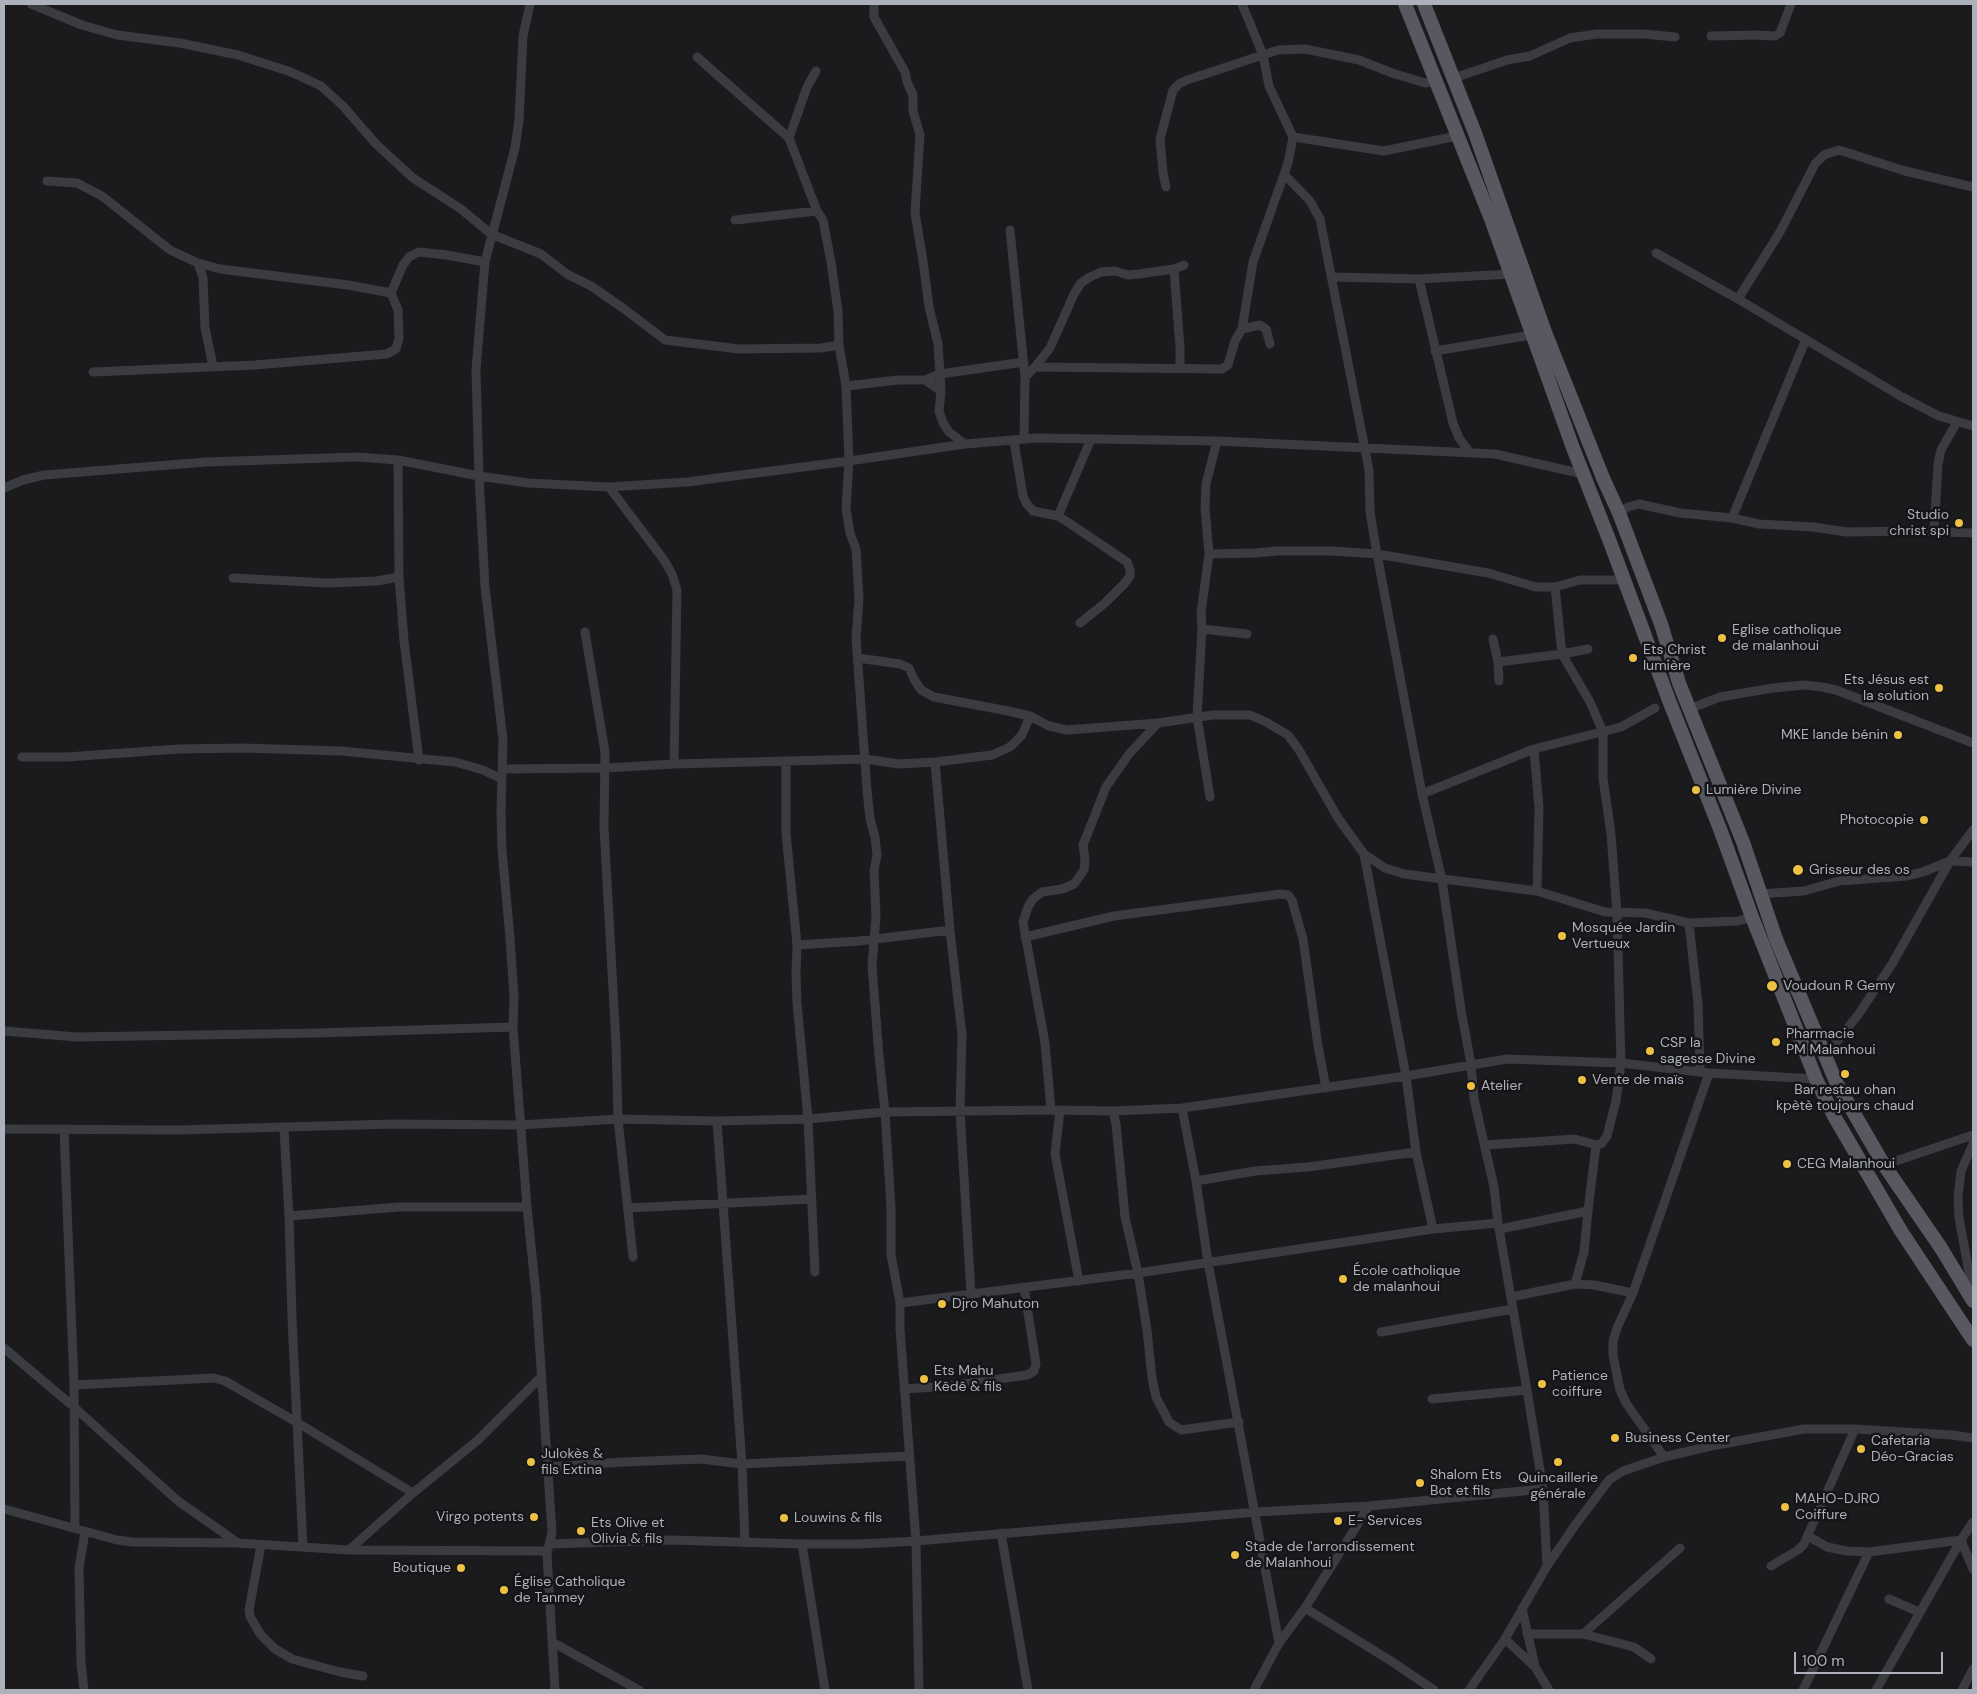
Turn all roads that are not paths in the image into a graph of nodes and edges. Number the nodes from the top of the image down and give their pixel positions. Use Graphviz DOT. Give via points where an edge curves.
graph roads {
  1 [pos="31,4"];
  2 [pos="530,4"];
  3 [pos="874,4"];
  4 [pos="1242,4"];
  5 [pos="1405,4"];
  6 [pos="1424,4"];
  7 [pos="1791,4"];
  8 [pos="1711,36"];
  9 [pos="1675,37"];
  10 [pos="1263,55"];
  11 [pos="696,57"];
  12 [pos="816,71"];
  13 [pos="1454,78"];
  14 [pos="1435,81"];
  15 [pos="1458,136"];
  16 [pos="1293,137"];
  17 [pos="789,138"];
  18 [pos="1284,174"];
  19 [pos="47,180"];
  20 [pos="1972,185"];
  21 [pos="1166,187"];
  22 [pos="817,211"];
  23 [pos="735,220"];
  24 [pos="1010,230"];
  25 [pos="491,234"];
  26 [pos="1656,253"];
  27 [pos="485,262"];
  28 [pos="198,263"];
  29 [pos="1184,265"];
  30 [pos="1174,269"];
  31 [pos="1510,274"];
  32 [pos="1332,277"];
  33 [pos="1419,280"];
  34 [pos="391,293"];
  35 [pos="1738,298"];
  36 [pos="1242,329"];
  37 [pos="1531,335"];
  38 [pos="1806,339"];
  39 [pos="1270,344"];
  40 [pos="839,345"];
  41 [pos="1435,351"];
  42 [pos="1024,362"];
  43 [pos="213,366"];
  44 [pos="1036,367"];
  45 [pos="1180,368"];
  46 [pos="93,372"];
  47 [pos="940,374"];
  48 [pos="1025,377"];
  49 [pos="925,380"];
  50 [pos="846,386"];
  51 [pos="941,391"];
  52 [pos="1957,422"];
  53 [pos="1973,426"];
  54 [pos="1024,438"];
  55 [pos="1091,439"];
  56 [pos="1014,441"];
  57 [pos="1217,441"];
  58 [pos="965,444"];
  59 [pos="1365,449"];
  60 [pos="1470,453"];
  61 [pos="398,460"];
  62 [pos="849,461"];
  63 [pos="1583,474"];
  64 [pos="479,476"];
  65 [pos="609,487"];
  66 [pos="4,488"];
  67 [pos="1619,513"];
  68 [pos="1058,516"];
  69 [pos="1732,518"];
  70 [pos="1934,532"];
  71 [pos="1973,533"];
  72 [pos="1209,554"];
  73 [pos="1377,554"];
  74 [pos="399,577"];
  75 [pos="233,578"];
  76 [pos="1624,580"];
  77 [pos="1555,587"];
  78 [pos="1080,624"];
  79 [pos="1202,629"];
  80 [pos="585,632"];
  81 [pos="1247,634"];
  82 [pos="1493,639"];
  83 [pos="1588,649"];
  84 [pos="1562,654"];
  85 [pos="858,658"];
  86 [pos="1498,662"];
  87 [pos="1499,682"];
  88 [pos="1655,708"];
  89 [pos="1689,709"];
  90 [pos="1030,716"];
  91 [pos="1197,717"];
  92 [pos="1158,723"];
  93 [pos="1603,732"];
  94 [pos="1973,742"];
  95 [pos="1534,750"];
  96 [pos="22,757"];
  97 [pos="865,759"];
  98 [pos="419,760"];
  99 [pos="786,761"];
  100 [pos="935,762"];
  101 [pos="674,764"];
  102 [pos="606,768"];
  103 [pos="504,769"];
  104 [pos="502,779"];
  105 [pos="1422,794"];
  106 [pos="1210,797"];
  107 [pos="1972,836"];
  108 [pos="1364,854"];
  109 [pos="1950,861"];
  110 [pos="1973,862"];
  111 [pos="1442,880"];
  112 [pos="1537,891"];
  113 [pos="1760,894"];
  114 [pos="1617,913"];
  115 [pos="1752,917"];
  116 [pos="1689,923"];
  117 [pos="950,930"];
  118 [pos="1025,937"];
  119 [pos="875,940"];
  120 [pos="797,945"];
  121 [pos="513,1027"];
  122 [pos="4,1031"];
  123 [pos="1826,1055"];
  124 [pos="1621,1063"];
  125 [pos="1471,1064"];
  126 [pos="1704,1072"];
  127 [pos="1406,1076"];
  128 [pos="1816,1078"];
  129 [pos="1326,1088"];
  130 [pos="1182,1108"];
  131 [pos="1055,1110"];
  132 [pos="1113,1111"];
  133 [pos="886,1112"];
  134 [pos="960,1112"];
  135 [pos="618,1119"];
  136 [pos="808,1119"];
  137 [pos="717,1121"];
  138 [pos="520,1125"];
  139 [pos="4,1129"];
  140 [pos="64,1129"];
  141 [pos="284,1129"];
  142 [pos="1973,1135"];
  143 [pos="1596,1144"];
  144 [pos="1973,1144"];
  145 [pos="1485,1145"];
  146 [pos="1416,1152"];
  147 [pos="1884,1165"];
  148 [pos="1196,1181"];
  149 [pos="812,1199"];
  150 [pos="723,1204"];
  151 [pos="527,1207"];
  152 [pos="628,1208"];
  153 [pos="1588,1211"];
  154 [pos="290,1216"];
  155 [pos="1499,1226"];
  156 [pos="1433,1229"];
  157 [pos="634,1257"];
  158 [pos="1208,1262"];
  159 [pos="815,1272"];
  160 [pos="1138,1273"];
  161 [pos="1079,1281"];
  162 [pos="1574,1284"];
  163 [pos="1024,1287"];
  164 [pos="1633,1293"];
  165 [pos="971,1294"];
  166 [pos="1973,1294"];
  167 [pos="1510,1297"];
  168 [pos="1973,1301"];
  169 [pos="900,1303"];
  170 [pos="1513,1309"];
  171 [pos="1381,1332"];
  172 [pos="1973,1340"];
  173 [pos="4,1348"];
  174 [pos="541,1377"];
  175 [pos="74,1385"];
  176 [pos="904,1389"];
  177 [pos="1527,1390"];
  178 [pos="1432,1399"];
  179 [pos="74,1408"];
  180 [pos="1239,1422"];
  181 [pos="298,1423"];
  182 [pos="1855,1429"];
  183 [pos="1973,1438"];
  184 [pos="909,1456"];
  185 [pos="1664,1457"];
  186 [pos="742,1464"];
  187 [pos="547,1467"];
  188 [pos="1543,1489"];
  189 [pos="413,1493"];
  190 [pos="1369,1506"];
  191 [pos="4,1509"];
  192 [pos="1256,1512"];
  193 [pos="1973,1522"];
  194 [pos="75,1528"];
  195 [pos="86,1532"];
  196 [pos="1001,1534"];
  197 [pos="1808,1536"];
  198 [pos="1961,1540"];
  199 [pos="916,1541"];
  200 [pos="238,1543"];
  201 [pos="745,1543"];
  202 [pos="261,1544"];
  203 [pos="550,1544"];
  204 [pos="802,1544"];
  205 [pos="303,1547"];
  206 [pos="1680,1548"];
  207 [pos="349,1550"];
  208 [pos="1869,1552"];
  209 [pos="548,1554"];
  210 [pos="1547,1566"];
  211 [pos="1771,1566"];
  212 [pos="1973,1569"];
  213 [pos="1889,1599"];
  214 [pos="1305,1608"];
  215 [pos="1522,1608"];
  216 [pos="1919,1612"];
  217 [pos="1527,1634"];
  218 [pos="1583,1634"];
  219 [pos="1505,1639"];
  220 [pos="552,1642"];
  221 [pos="1279,1643"];
  222 [pos="1651,1659"];
  223 [pos="1536,1667"];
  224 [pos="1973,1669"];
  225 [pos="363,1676"];
  226 [pos="84,1690"];
  227 [pos="555,1690"];
  228 [pos="639,1690"];
  229 [pos="824,1690"];
  230 [pos="919,1690"];
  231 [pos="1028,1690"];
  232 [pos="1254,1690"];
  233 [pos="1434,1690"];
  234 [pos="1469,1690"];
  235 [pos="1550,1690"];
  236 [pos="1803,1690"];
  237 [pos="1876,1690"];
  238 [pos="1962,1690"];
  1 -- 25 [label="street" via="117,35 238,55 291,72 321,86 413,178 461,209"];
  2 -- 25 [label="street" via="524,36 515,148"];
  3 -- 47 [label="street" via="874,17 905,72 913,95 913,111 920,135 915,213 928,308 938,344"];
  4 -- 10 [label="street"];
  5 -- 14 [label="main road"];
  6 -- 13 [label="main road"];
  7 -- 8 [label="street" via="1780,33 1775,36"];
  9 -- 13 [label="street" via="1597,34 1570,38 1530,56 1507,60"];
  10 -- 14 [label="street" via="1278,50 1305,49 1359,60 1425,83"];
  10 -- 16 [label="street" via="1269,86"];
  10 -- 21 [label="street" via="1187,80 1173,90 1160,139"];
  11 -- 17 [label="street"];
  12 -- 17 [label="street"];
  13 -- 67 [label="main road" via="1545,332"];
  14 -- 15 [label="main road"];
  15 -- 16 [label="street" via="1384,151"];
  15 -- 31 [label="main road"];
  16 -- 18 [label="street"];
  17 -- 22 [label="street"];
  18 -- 32 [label="street" via="1318,214"];
  18 -- 36 [label="street" via="1252,262"];
  19 -- 28 [label="street" via="77,183 102,196 170,250"];
  20 -- 35 [label="street" via="1905,171 1839,150 1824,155 1814,164 1780,232"];
  22 -- 23 [label="street"];
  22 -- 40 [label="street" via="823,220 831,262"];
  24 -- 42 [label="street"];
  25 -- 27 [label="street"];
  25 -- 40 [label="street" via="541,254 567,274 624,308 665,340 739,349"];
  26 -- 35 [label="street"];
  27 -- 34 [label="street" via="419,252 408,257"];
  27 -- 64 [label="street" via="476,370"];
  28 -- 34 [label="street" via="220,269"];
  28 -- 43 [label="street" via="203,278 204,328"];
  29 -- 30 [label="street"];
  30 -- 44 [label="street" via="1128,275 1115,271 1101,272 1090,276 1081,283 1050,348"];
  30 -- 45 [label="street"];
  31 -- 33 [label="street"];
  31 -- 37 [label="main road"];
  32 -- 33 [label="street"];
  32 -- 59 [label="street"];
  33 -- 41 [label="street"];
  34 -- 43 [label="street" via="398,310 399,338 396,349 387,354"];
  35 -- 38 [label="street"];
  36 -- 39 [label="street" via="1260,325 1266,329"];
  36 -- 45 [label="street" via="1228,365 1222,369"];
  37 -- 41 [label="street"];
  37 -- 63 [label="main road"];
  38 -- 52 [label="street" via="1902,397"];
  38 -- 69 [label="street"];
  40 -- 50 [label="street"];
  41 -- 60 [label="street" via="1453,423"];
  42 -- 47 [label="street"];
  42 -- 48 [label="street"];
  43 -- 46 [label="street"];
  44 -- 45 [label="street"];
  44 -- 48 [label="street"];
  47 -- 49 [label="street"];
  47 -- 51 [label="street"];
  48 -- 54 [label="street"];
  49 -- 50 [label="street"];
  49 -- 51 [label="street"];
  50 -- 62 [label="street"];
  51 -- 58 [label="street" via="939,411 942,423"];
  52 -- 53 [label="street"];
  52 -- 70 [label="street" via="1941,450 1938,464"];
  54 -- 55 [label="street"];
  54 -- 56 [label="street"];
  55 -- 57 [label="street"];
  55 -- 68 [label="street"];
  56 -- 58 [label="street"];
  56 -- 68 [label="street" via="1026,504 1033,511"];
  57 -- 59 [label="street"];
  57 -- 72 [label="street" via="1206,484"];
  58 -- 62 [label="street"];
  59 -- 60 [label="street"];
  59 -- 73 [label="street"];
  60 -- 63 [label="street" via="1494,454"];
  61 -- 64 [label="street"];
  61 -- 66 [label="street" via="357,457 206,462 44,475"];
  61 -- 74 [label="street"];
  62 -- 65 [label="street" via="686,482"];
  62 -- 85 [label="street" via="846,508 856,549"];
  63 -- 76 [label="main road"];
  64 -- 65 [label="street" via="528,483"];
  64 -- 103 [label="street" via="487,613"];
  65 -- 101 [label="street" via="664,560 677,590"];
  67 -- 69 [label="street" via="1639,504 1680,513"];
  67 -- 89 [label="main road"];
  68 -- 78 [label="street" via="1127,562 1130,570 1124,584"];
  69 -- 70 [label="street" via="1759,524 1847,532"];
  70 -- 71 [label="street"];
  72 -- 73 [label="street" via="1294,551"];
  72 -- 79 [label="street" via="1202,596"];
  73 -- 77 [label="street" via="1488,572 1536,587"];
  73 -- 105 [label="street"];
  74 -- 75 [label="street" via="368,582 319,583"];
  74 -- 98 [label="street"];
  76 -- 77 [label="street" via="1580,580"];
  76 -- 115 [label="main road"];
  77 -- 84 [label="street"];
  79 -- 81 [label="street"];
  79 -- 91 [label="street"];
  80 -- 102 [label="street"];
  82 -- 86 [label="street"];
  83 -- 84 [label="street"];
  84 -- 86 [label="street"];
  84 -- 93 [label="street"];
  85 -- 90 [label="street" via="909,668 921,690 934,697"];
  85 -- 97 [label="street"];
  86 -- 87 [label="street"];
  88 -- 93 [label="street" via="1621,728"];
  89 -- 94 [label="street" via="1720,697 1773,688 1822,687"];
  89 -- 113 [label="main road"];
  90 -- 92 [label="street" via="1049,726 1068,730"];
  90 -- 100 [label="street" via="1022,735 1010,747 992,755"];
  91 -- 92 [label="street"];
  91 -- 106 [label="street"];
  91 -- 108 [label="street" via="1250,715 1288,735 1338,818"];
  92 -- 118 [label="street" via="1129,754 1106,787 1083,845 1084,870 1074,884 1042,892 1033,899 1023,922"];
  93 -- 95 [label="street"];
  93 -- 114 [label="street" via="1603,778"];
  95 -- 105 [label="street"];
  95 -- 112 [label="street" via="1538,808"];
  96 -- 98 [label="street" via="242,748 341,751"];
  97 -- 99 [label="street"];
  97 -- 100 [label="street" via="899,764"];
  97 -- 119 [label="street" via="877,855 874,871"];
  98 -- 104 [label="street" via="462,764"];
  99 -- 101 [label="street"];
  99 -- 120 [label="street" via="786,833"];
  100 -- 117 [label="street"];
  101 -- 102 [label="street"];
  102 -- 103 [label="street"];
  102 -- 135 [label="street" via="604,827"];
  103 -- 104 [label="street"];
  104 -- 121 [label="street" via="502,850 514,997"];
  105 -- 111 [label="street"];
  107 -- 109 [label="street"];
  108 -- 111 [label="street" via="1385,868"];
  108 -- 127 [label="street"];
  109 -- 110 [label="street"];
  109 -- 113 [label="street" via="1906,876 1839,881 1804,891"];
  109 -- 123 [label="street" via="1892,964"];
  111 -- 112 [label="street"];
  111 -- 125 [label="street"];
  112 -- 114 [label="street"];
  113 -- 123 [label="main road"];
  114 -- 116 [label="street" via="1645,913"];
  114 -- 124 [label="street"];
  115 -- 116 [label="street" via="1738,921"];
  115 -- 128 [label="main road"];
  116 -- 126 [label="street"];
  117 -- 119 [label="street"];
  117 -- 134 [label="street" via="962,1035"];
  118 -- 129 [label="street" via="1114,916 1288,894 1303,939"];
  118 -- 131 [label="street"];
  119 -- 120 [label="street"];
  119 -- 133 [label="street" via="872,966"];
  120 -- 136 [label="street" via="797,1004"];
  121 -- 122 [label="street" via="77,1037"];
  121 -- 138 [label="street"];
  123 -- 147 [label="main road" via="1846,1101"];
  124 -- 125 [label="street" via="1507,1059"];
  124 -- 126 [label="street"];
  124 -- 143 [label="street" via="1607,1136 1601,1144"];
  125 -- 127 [label="street"];
  125 -- 145 [label="street" via="1474,1099"];
  126 -- 128 [label="street"];
  126 -- 164 [label="street"];
  127 -- 129 [label="street"];
  127 -- 146 [label="street"];
  128 -- 172 [label="main road" via="1834,1116 1901,1232"];
  129 -- 130 [label="street"];
  130 -- 132 [label="street"];
  130 -- 148 [label="street"];
  131 -- 132 [label="street"];
  131 -- 134 [label="street"];
  131 -- 161 [label="street" via="1055,1154"];
  132 -- 160 [label="street" via="1125,1217"];
  133 -- 134 [label="street"];
  133 -- 136 [label="street"];
  133 -- 169 [label="street" via="891,1256"];
  134 -- 165 [label="street"];
  135 -- 137 [label="street"];
  135 -- 138 [label="street"];
  135 -- 152 [label="street"];
  136 -- 137 [label="street"];
  136 -- 149 [label="street"];
  137 -- 150 [label="street"];
  138 -- 141 [label="street" via="394,1124"];
  138 -- 151 [label="street"];
  139 -- 140 [label="street"];
  140 -- 141 [label="street"];
  140 -- 175 [label="street"];
  141 -- 154 [label="street"];
  142 -- 147 [label="street"];
  143 -- 145 [label="street" via="1575,1140"];
  143 -- 153 [label="street"];
  144 -- 166 [label="street" via="1961,1172 1958,1197"];
  145 -- 155 [label="street"];
  146 -- 148 [label="street"];
  146 -- 156 [label="street"];
  147 -- 168 [label="main road"];
  148 -- 158 [label="street"];
  149 -- 150 [label="street"];
  149 -- 159 [label="street"];
  150 -- 152 [label="street"];
  150 -- 186 [label="street"];
  151 -- 154 [label="street" via="399,1207"];
  151 -- 174 [label="street" via="536,1285"];
  152 -- 157 [label="street"];
  153 -- 155 [label="street"];
  153 -- 162 [label="street" via="1584,1252"];
  154 -- 181 [label="street"];
  155 -- 156 [label="street"];
  155 -- 167 [label="street"];
  156 -- 158 [label="street"];
  158 -- 160 [label="street"];
  158 -- 180 [label="street"];
  160 -- 161 [label="street"];
  160 -- 180 [label="street" via="1152,1378 1156,1397 1169,1422 1181,1430 1188,1430"];
  161 -- 163 [label="street"];
  162 -- 164 [label="street"];
  162 -- 167 [label="street"];
  163 -- 165 [label="street"];
  163 -- 176 [label="street" via="1036,1364 1034,1371 1027,1375 950,1386"];
  164 -- 185 [label="street" via="1613,1341 1616,1376 1626,1403"];
  165 -- 169 [label="street"];
  167 -- 170 [label="street"];
  169 -- 176 [label="street"];
  170 -- 171 [label="street"];
  170 -- 177 [label="street"];
  173 -- 179 [label="street"];
  174 -- 187 [label="street"];
  174 -- 189 [label="street" via="478,1440"];
  175 -- 179 [label="street"];
  175 -- 181 [label="street" via="214,1378 234,1385"];
  176 -- 184 [label="street"];
  177 -- 178 [label="street"];
  177 -- 188 [label="street"];
  179 -- 194 [label="street"];
  179 -- 200 [label="street" via="178,1501"];
  180 -- 192 [label="street"];
  181 -- 189 [label="street"];
  181 -- 205 [label="street"];
  182 -- 183 [label="street"];
  182 -- 185 [label="street" via="1804,1428"];
  182 -- 197 [label="street"];
  184 -- 186 [label="street"];
  184 -- 199 [label="street"];
  185 -- 210 [label="street" via="1615,1475 1589,1505"];
  186 -- 187 [label="street" via="701,1460"];
  186 -- 201 [label="street"];
  187 -- 203 [label="street"];
  188 -- 190 [label="street"];
  188 -- 210 [label="street"];
  189 -- 207 [label="street"];
  190 -- 192 [label="street"];
  190 -- 214 [label="street"];
  191 -- 194 [label="street"];
  192 -- 196 [label="street"];
  192 -- 221 [label="street"];
  193 -- 198 [label="street"];
  194 -- 195 [label="street"];
  195 -- 200 [label="street" via="133,1542"];
  195 -- 226 [label="street" via="79,1568"];
  196 -- 199 [label="street"];
  196 -- 231 [label="street"];
  197 -- 208 [label="street" via="1827,1547 1847,1552"];
  197 -- 211 [label="street" via="1798,1550"];
  198 -- 208 [label="street"];
  198 -- 212 [label="street"];
  198 -- 216 [label="street"];
  199 -- 204 [label="street"];
  199 -- 230 [label="street"];
  200 -- 202 [label="street"];
  201 -- 203 [label="street" via="671,1540"];
  201 -- 204 [label="street"];
  202 -- 205 [label="street"];
  202 -- 225 [label="street" via="249,1610 260,1634 275,1649 292,1659"];
  203 -- 209 [label="street"];
  204 -- 229 [label="street"];
  205 -- 207 [label="street"];
  206 -- 218 [label="street"];
  207 -- 209 [label="street" via="543,1551"];
  208 -- 236 [label="street"];
  209 -- 220 [label="street"];
  210 -- 215 [label="street"];
  213 -- 216 [label="street"];
  214 -- 221 [label="street"];
  214 -- 233 [label="street"];
  215 -- 217 [label="street"];
  215 -- 219 [label="street"];
  216 -- 237 [label="street"];
  217 -- 218 [label="street"];
  217 -- 223 [label="street"];
  218 -- 222 [label="street" via="1634,1647"];
  219 -- 223 [label="street"];
  219 -- 234 [label="street"];
  220 -- 227 [label="street"];
  220 -- 228 [label="street"];
  221 -- 232 [label="street"];
  223 -- 235 [label="street"];
  224 -- 238 [label="street"];
}
